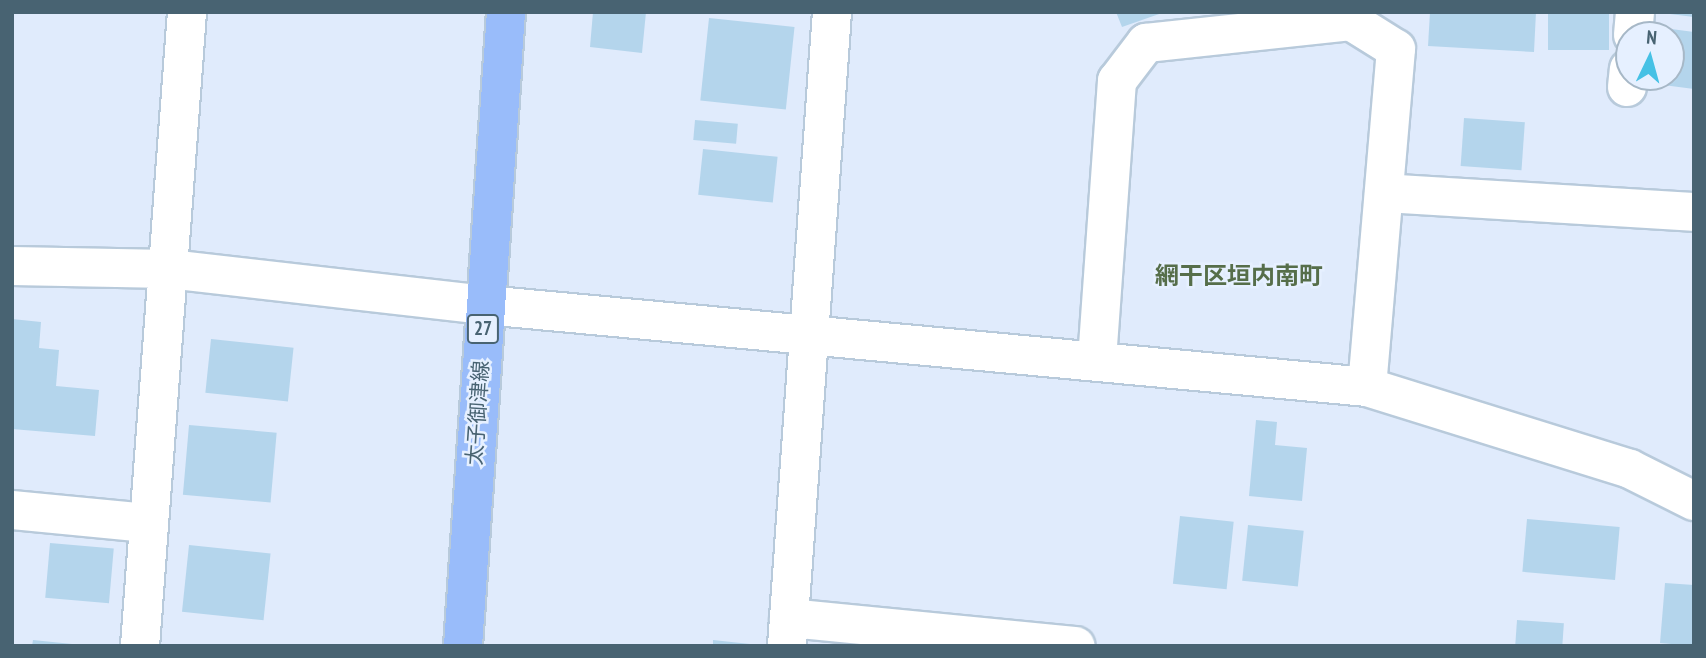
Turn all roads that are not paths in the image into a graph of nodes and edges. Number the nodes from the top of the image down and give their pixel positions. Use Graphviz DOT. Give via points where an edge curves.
graph roads {
  1 [pos="187,12"];
  2 [pos="506,12"];
  3 [pos="832,12"];
  4 [pos="1351,17"];
  5 [pos="1384,193"];
  6 [pos="1694,212"];
  7 [pos="12,266"];
  8 [pos="169,269"];
  9 [pos="485,305"];
  10 [pos="810,334"];
  11 [pos="1097,360"];
  12 [pos="1367,387"];
  13 [pos="1694,501"];
  14 [pos="12,510"];
  15 [pos="146,523"];
  16 [pos="788,632"];
  17 [pos="140,646"];
  18 [pos="463,646"];
  19 [pos="1076,646"];
  1 -- 8 [label="street"];
  2 -- 9 [label="main road, 太子御津線 / 27"];
  3 -- 10 [label="street"];
  4 -- 5 [label="street" via="1396,48"];
  4 -- 11 [label="street" via="1146,43 1117,81"];
  5 -- 6 [label="street"];
  5 -- 12 [label="street"];
  7 -- 8 [label="street"];
  8 -- 9 [label="street"];
  8 -- 15 [label="street"];
  9 -- 10 [label="street"];
  9 -- 18 [label="main road, 太子御津線 / 27"];
  10 -- 11 [label="street"];
  10 -- 16 [label="street"];
  11 -- 12 [label="street"];
  12 -- 13 [label="street" via="1630,469"];
  14 -- 15 [label="street"];
  15 -- 17 [label="street"];
  16 -- 19 [label="street"];
}
